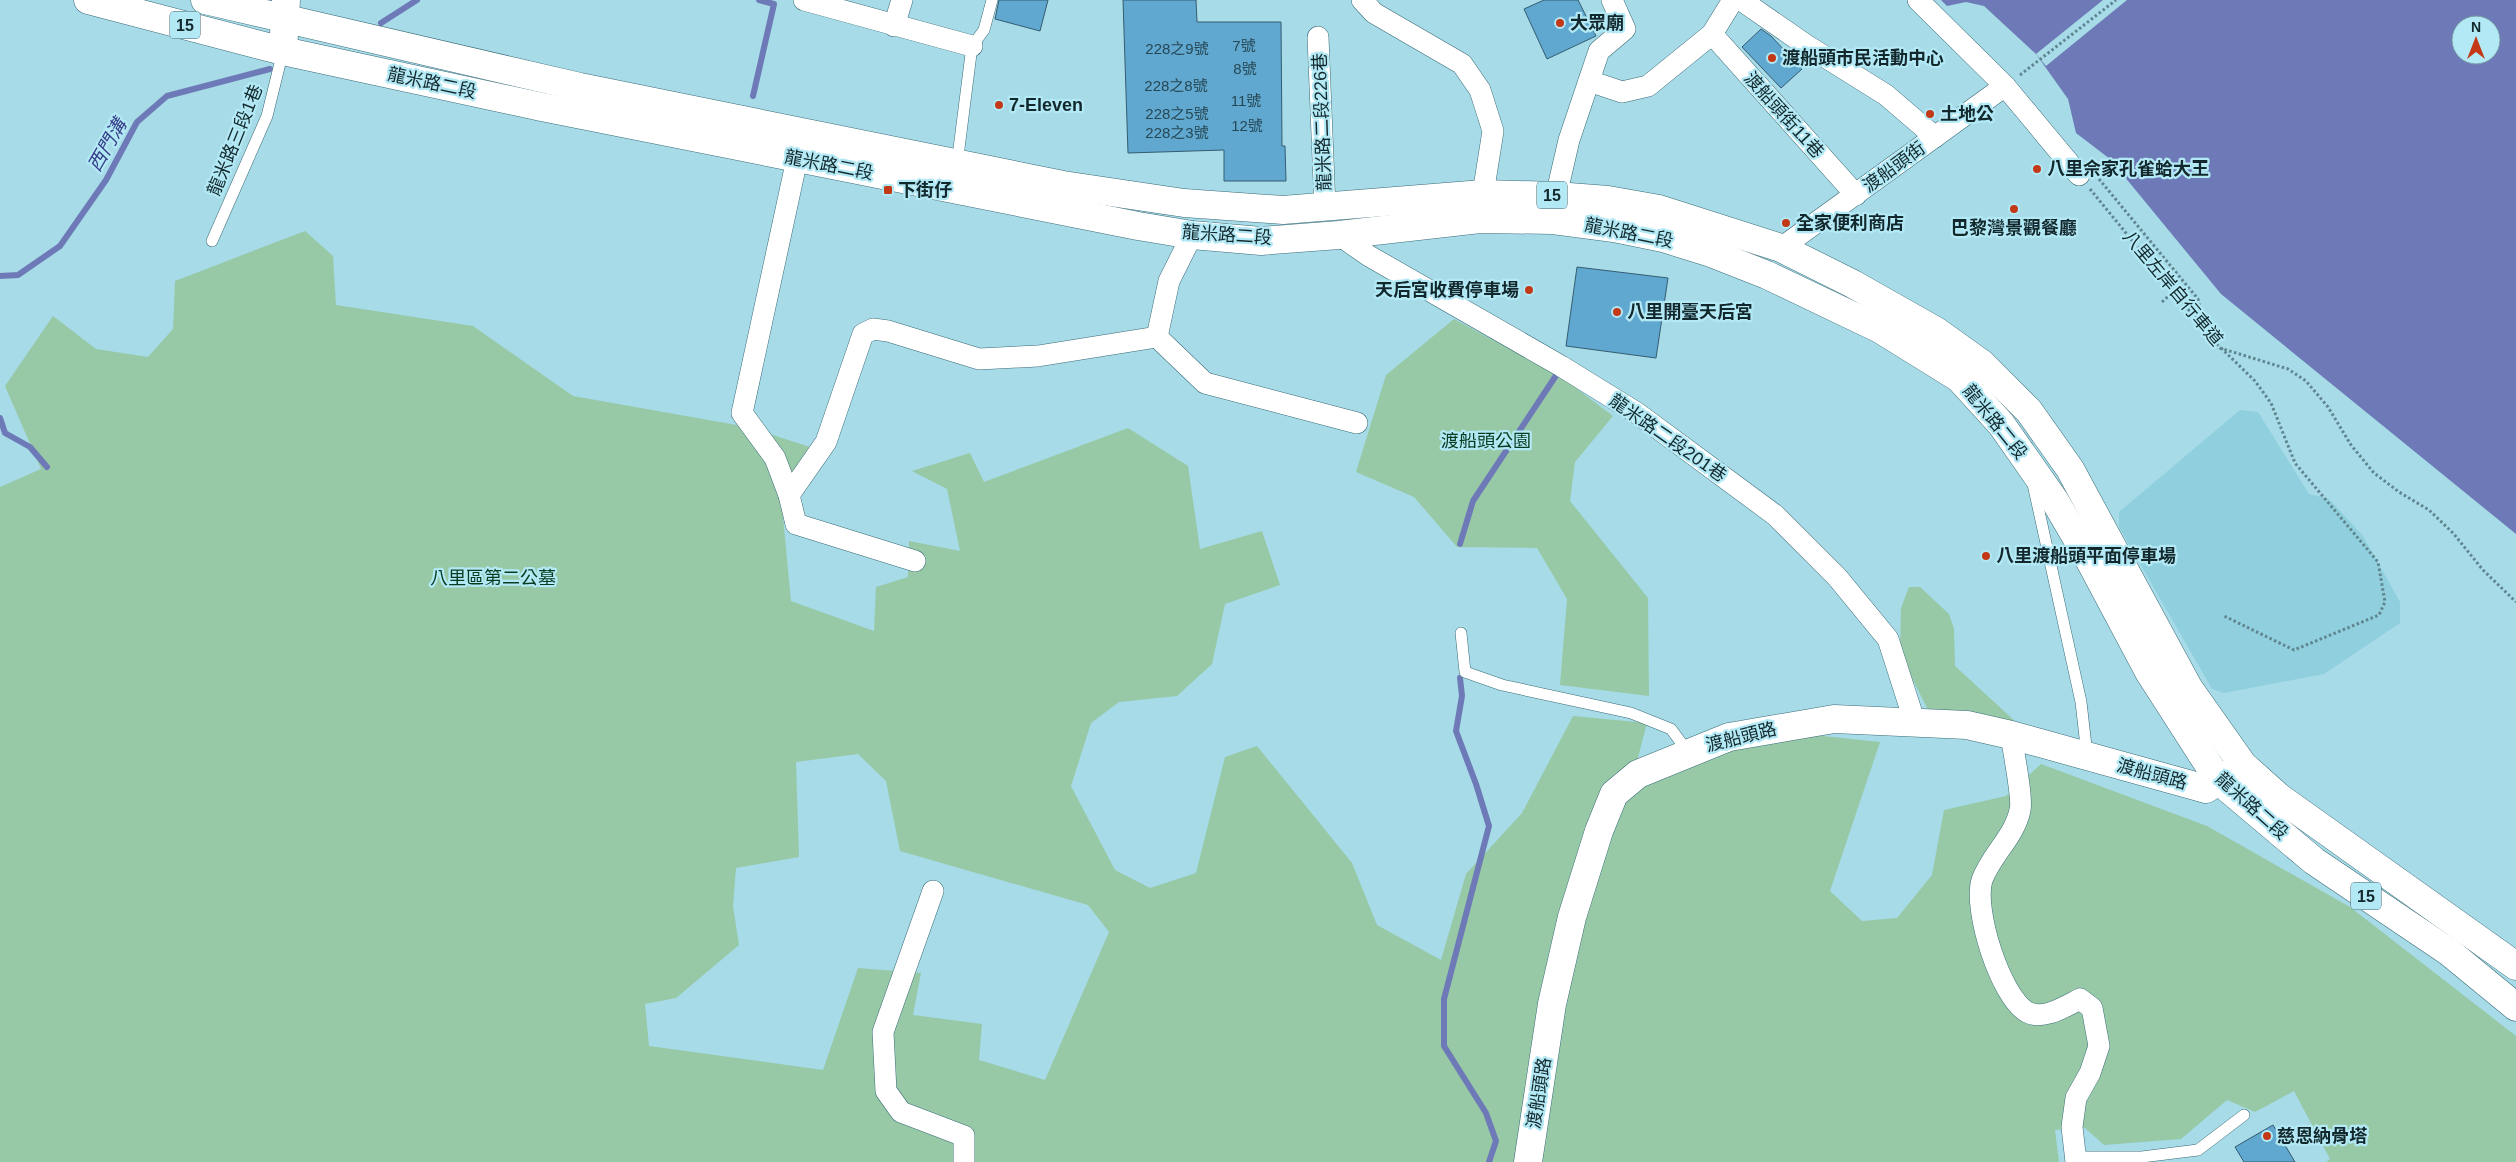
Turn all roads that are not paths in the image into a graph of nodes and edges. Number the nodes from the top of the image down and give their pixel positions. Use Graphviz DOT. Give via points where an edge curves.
graph roads {
  1 [pos="88,0"];
  2 [pos="205,0"];
  3 [pos="804,0"];
  4 [pos="902,0"];
  5 [pos="992,0"];
  6 [pos="1362,0"];
  7 [pos="1612,0"];
  8 [pos="1733,0"];
  9 [pos="1741,0"];
  10 [pos="1918,0"];
  11 [pos="285,10"];
  12 [pos="894,26"];
  13 [pos="1712,34"];
  14 [pos="1318,37"];
  15 [pos="972,46"];
  16 [pos="283,51"];
  17 [pos="1589,81"];
  18 [pos="2006,86"];
  19 [pos="580,87"];
  20 [pos="576,114"];
  21 [pos="1935,137"];
  22 [pos="797,159"];
  23 [pos="2079,175"];
  24 [pos="954,177"];
  25 [pos="1484,194"];
  26 [pos="1856,195"];
  27 [pos="1556,196"];
  28 [pos="1325,208"];
  29 [pos="1192,235"];
  30 [pos="1338,235"];
  31 [pos="212,241"];
  32 [pos="1781,248"];
  33 [pos="1157,337"];
  34 [pos="1357,423"];
  35 [pos="2029,464"];
  36 [pos="789,495"];
  37 [pos="914,561"];
  38 [pos="1461,633"];
  39 [pos="1915,723"];
  40 [pos="2011,735"];
  41 [pos="1688,752"];
  42 [pos="2088,757"];
  43 [pos="2243,765"];
  44 [pos="2219,781"];
  45 [pos="933,891"];
  46 [pos="2516,966"];
  47 [pos="2516,1007"];
  48 [pos="2244,1115"];
  49 [pos="2076,1159"];
  50 [pos="964,1162"];
  51 [pos="1528,1162"];
  1 -- 16 [label="main road, 15"];
  2 -- 11 [label="main road, 15"];
  3 -- 12 [label="street"];
  4 -- 12 [label="street"];
  5 -- 15 [label="lane" via="984,30"];
  6 -- 25 [label="street" via="1374,13 1462,64 1480,90 1493,132"];
  7 -- 17 [label="street" via="1625,29 1599,51"];
  8 -- 13 [label="street"];
  9 -- 21 [label="street" via="1886,95"];
  10 -- 18 [label="street"];
  11 -- 16 [label="main road"];
  11 -- 19 [label="main road, 龍米路二段 / 15"];
  12 -- 15 [label="street"];
  13 -- 17 [label="street" via="1648,86 1622,92"];
  13 -- 26 [label="street, 渡船頭街11巷"];
  14 -- 28 [label="street, 龍米路二段226巷"];
  15 -- 24 [label="lane"];
  16 -- 20 [label="main road, 龍米路二段 / 15"];
  16 -- 31 [label="lane, 龍米路三段1巷" via="267,116"];
  17 -- 27 [label="street" via="1568,140"];
  18 -- 21 [label="street, 渡船頭街"];
  18 -- 23 [label="street"];
  19 -- 20 [label="main road"];
  19 -- 24 [label="main road, 龍米路二段 / 15"];
  20 -- 22 [label="main road, 龍米路二段 / 15"];
  21 -- 26 [label="street, 渡船頭街"];
  22 -- 24 [label="main road, 龍米路二段 / 15"];
  22 -- 36 [label="street" via="742,414 775,458"];
  24 -- 28 [label="main road, 龍米路二段 / 15" via="1063,185 1184,203 1283,210"];
  24 -- 29 [label="main road, 龍米路二段 / 15"];
  25 -- 27 [label="main road, 龍米路二段 / 15"];
  25 -- 28 [label="main road, 龍米路二段 / 15"];
  26 -- 32 [label="street, 渡船頭街"];
  27 -- 32 [label="main road, 龍米路二段 / 15" via="1608,200 1659,210"];
  28 -- 30 [label="main road"];
  29 -- 30 [label="main road, 龍米路二段 / 15" via="1261,241"];
  29 -- 33 [label="street" via="1169,281"];
  30 -- 35 [label="main road, 龍米路二段 / 15" via="1480,219 1553,220 1614,228 1711,252 1880,328 1959,378 2001,424"];
  30 -- 39 [label="street, 龍米路二段201巷" via="1637,413 1775,515 1838,577 1888,640"];
  32 -- 43 [label="main road, 龍米路二段 / 15" via="1936,331 1982,364 2029,412 2070,469 2188,686"];
  33 -- 34 [label="street" via="1205,382"];
  33 -- 36 [label="street" via="1038,356 979,359 873,329 863,334 826,442"];
  35 -- 42 [label="lane" via="2081,702"];
  35 -- 44 [label="main road, 龍米路二段 / 15" via="2090,561 2149,672"];
  36 -- 37 [label="street" via="796,524"];
  38 -- 41 [label="lane" via="1465,672 1502,685 1631,713 1671,729"];
  39 -- 40 [label="main road, 渡船頭路" via="1966,725"];
  39 -- 41 [label="main road, 渡船頭路" via="1834,719 1729,736"];
  40 -- 42 [label="main road, 渡船頭路"];
  40 -- 49 [label="street" via="2021,809 1982,881 1982,910 1988,940 2011,996 2028,1012 2043,1015 2080,999 2092,1008 2099,1046 2090,1074 2076,1098 2072,1127"];
  41 -- 51 [label="main road, 渡船頭路" via="1638,774 1614,794 1599,831 1572,917 1552,1004"];
  42 -- 44 [label="main road, 渡船頭路" via="2206,789"];
  43 -- 44 [label="main road, 渡船頭路"];
  43 -- 46 [label="main road, 龍米路二段 / 15" via="2280,798"];
  44 -- 47 [label="main road, 龍米路二段 / 15" via="2314,861 2449,952"];
  45 -- 50 [label="street" via="883,1032 886,1091 901,1112 964,1136"];
  48 -- 49 [label="lane" via="2198,1150 2142,1157"];
}
